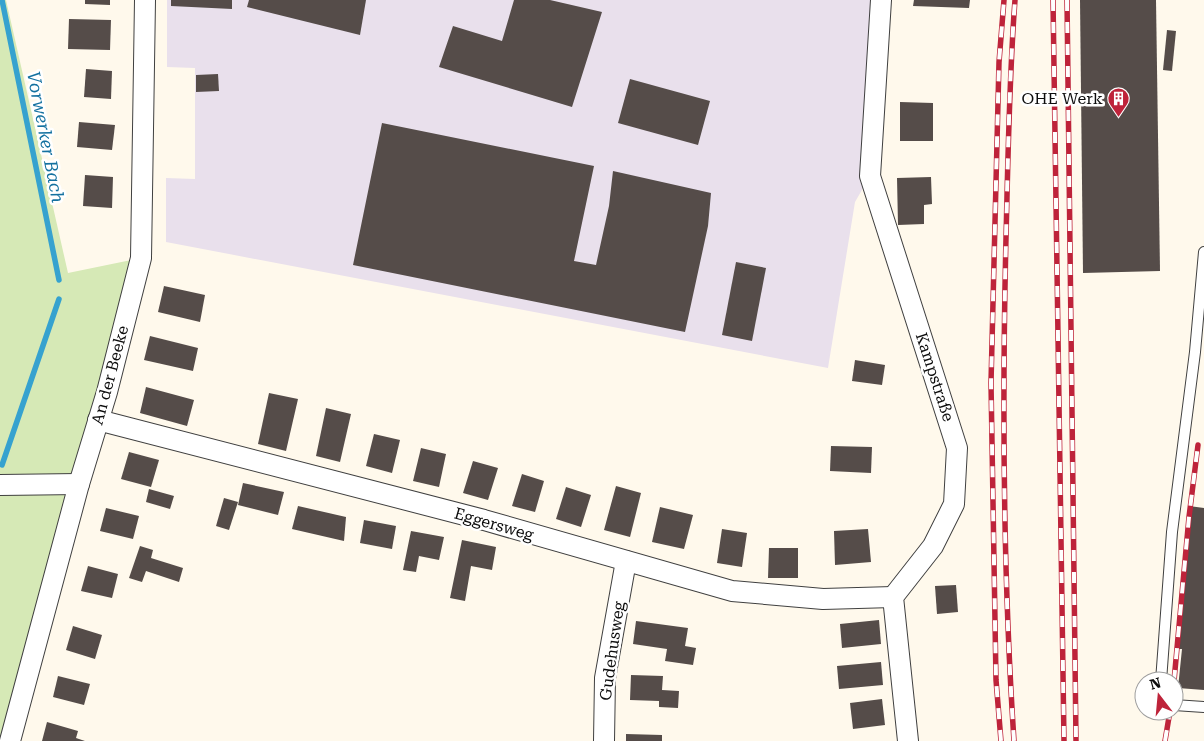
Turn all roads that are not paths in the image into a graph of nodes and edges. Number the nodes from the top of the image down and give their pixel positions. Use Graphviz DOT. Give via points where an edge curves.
graph roads {
  1 [pos="145,0"];
  2 [pos="881,0"];
  3 [pos="1204,252"];
  4 [pos="98,420"];
  5 [pos="79,484"];
  6 [pos="0,485"];
  7 [pos="626,561"];
  8 [pos="893,597"];
  9 [pos="1161,671"];
  10 [pos="1184,706"];
  11 [pos="1204,707"];
  12 [pos="10,741"];
  13 [pos="604,741"];
  14 [pos="908,741"];
  1 -- 4 [label="street, An der Beeke" via="141,258"];
  2 -- 8 [label="street, Kampstraße" via="870,176 957,448 954,504 933,546"];
  3 -- 9 [label="lane" via="1172,532"];
  4 -- 5 [label="street, An der Beeke"];
  4 -- 7 [label="street, Eggersweg" via="484,520"];
  5 -- 6 [label="street"];
  5 -- 12 [label="street, An der Beeke"];
  7 -- 8 [label="street, Eggersweg" via="732,591 823,599"];
  7 -- 13 [label="street, Gudehusweg" via="606,678"];
  8 -- 14 [label="street"];
  10 -- 11 [label="lane"];
}
